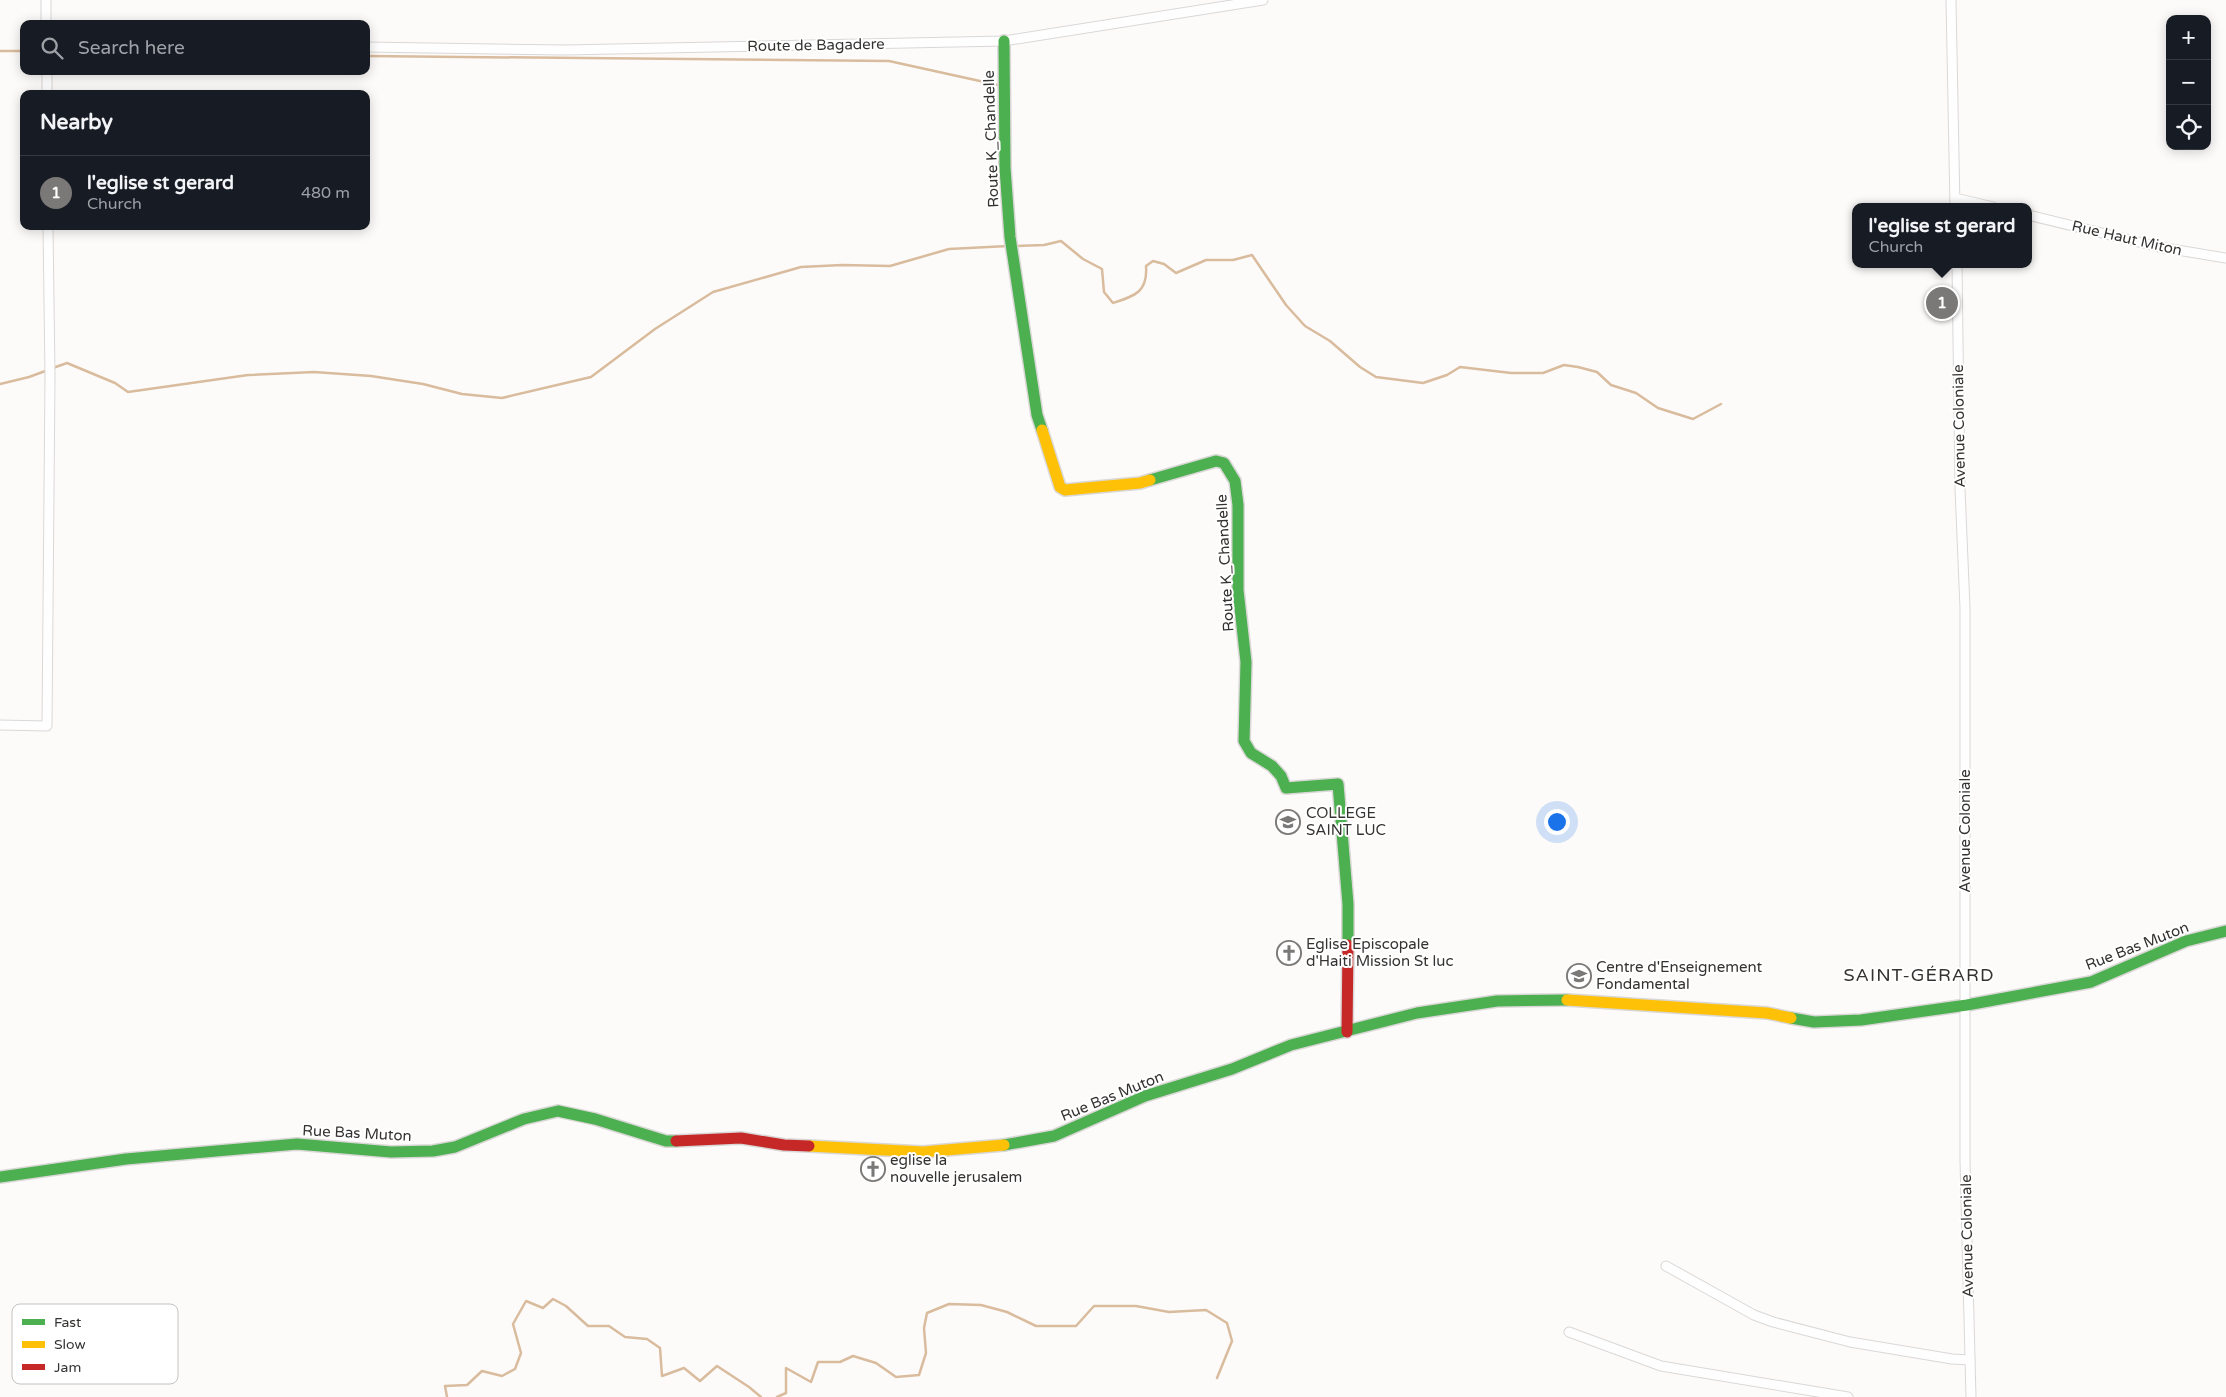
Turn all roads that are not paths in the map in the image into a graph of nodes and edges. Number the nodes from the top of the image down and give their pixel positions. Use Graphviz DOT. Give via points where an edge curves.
graph roads {
  1 [pos="46,0"];
  2 [pos="1263,0"];
  3 [pos="1951,0"];
  4 [pos="46,20"];
  5 [pos="1004,41"];
  6 [pos="370,47"];
  7 [pos="47,75"];
  8 [pos="47,90"];
  9 [pos="1955,202"];
  10 [pos="2032,216"];
  11 [pos="48,230"];
  12 [pos="2226,258"];
  13 [pos="1957,268"];
  14 [pos="0,725"];
  15 [pos="2226,931"];
  16 [pos="1966,1005"];
  17 [pos="1347,1032"];
  18 [pos="0,1177"];
  19 [pos="1666,1266"];
  20 [pos="1569,1332"];
  21 [pos="1970,1360"];
  22 [pos="1848,1397"];
  23 [pos="1971,1397"];
  1 -- 4 [label="street"];
  2 -- 5 [label="street, Route de Bagadere"];
  3 -- 9 [label="street"];
  5 -- 6 [label="street, Route de Bagadere" via="565,50"];
  5 -- 17 [label="street, Route K_Chandelle" via="1005,168 1010,237 1037,415 1060,488 1140,483 1216,461 1224,463 1235,481 1238,590 1246,662 1244,741 1251,752 1281,776 1286,788 1338,784 1348,904"];
  7 -- 8 [label="street"];
  10 -- 12 [label="street, Rue Haut Miton" via="2159,247"];
  11 -- 14 [label="street" via="47,726"];
  13 -- 16 [label="street, Avenue Coloniale" via="1965,608"];
  15 -- 16 [label="street, Rue Bas Muton" via="2186,941 2091,982"];
  16 -- 17 [label="street, Rue Bas Muton" via="1861,1020 1814,1022 1767,1013 1584,1000 1497,1001 1417,1013"];
  16 -- 21 [label="street, Avenue Coloniale" via="1965,1161"];
  17 -- 18 [label="street, Rue Bas Muton" via="1291,1045 1232,1069 1145,1096 1054,1136 997,1146 923,1152 784,1145 741,1138 666,1141 595,1119 558,1112 524,1119 455,1147 434,1151 391,1152 288,1144 135,1158"];
  19 -- 21 [label="street" via="1772,1322 1850,1342"];
  20 -- 22 [label="street" via="1661,1366"];
  21 -- 23 [label="street, Avenue Coloniale"];
}
